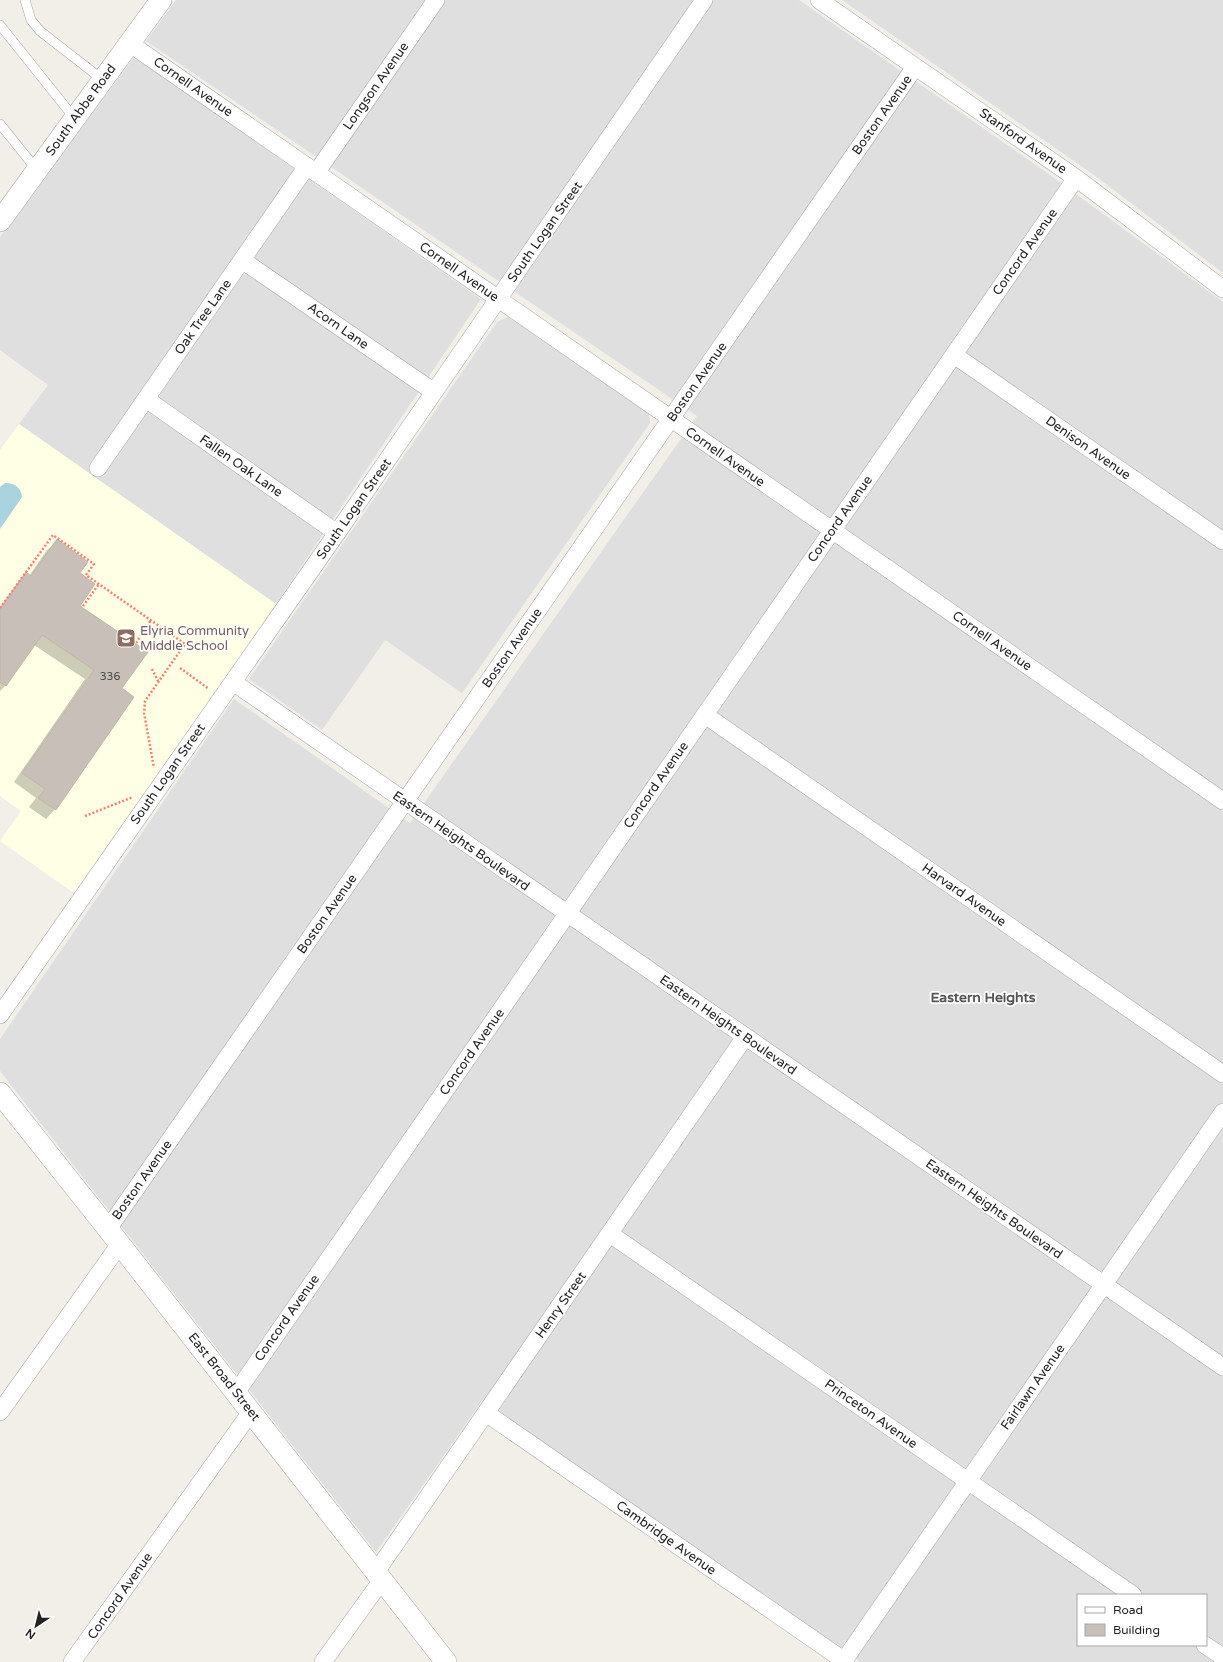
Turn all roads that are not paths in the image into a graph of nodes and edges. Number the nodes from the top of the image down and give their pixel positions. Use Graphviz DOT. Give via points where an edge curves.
graph roads {
  1 [pos="25,0"];
  2 [pos="161,0"];
  3 [pos="436,0"];
  4 [pos="704,0"];
  5 [pos="819,0"];
  6 [pos="0,25"];
  7 [pos="129,43"];
  8 [pos="916,67"];
  9 [pos="103,80"];
  10 [pos="75,118"];
  11 [pos="0,124"];
  12 [pos="37,170"];
  13 [pos="311,170"];
  14 [pos="1076,178"];
  15 [pos="0,221"];
  16 [pos="242,260"];
  17 [pos="1223,288"];
  18 [pos="498,299"];
  19 [pos="954,355"];
  20 [pos="434,392"];
  21 [pos="146,399"];
  22 [pos="671,419"];
  23 [pos="98,468"];
  24 [pos="832,531"];
  25 [pos="337,533"];
  26 [pos="1223,541"];
  27 [pos="233,682"];
  28 [pos="704,716"];
  29 [pos="1223,801"];
  30 [pos="405,802"];
  31 [pos="567,914"];
  32 [pos="0,1015"];
  33 [pos="746,1038"];
  34 [pos="1223,1074"];
  35 [pos="0,1093"];
  36 [pos="1223,1112"];
  37 [pos="610,1234"];
  38 [pos="114,1236"];
  39 [pos="1104,1285"];
  40 [pos="1223,1367"];
  41 [pos="236,1392"];
  42 [pos="0,1412"];
  43 [pos="251,1412"];
  44 [pos="486,1413"];
  45 [pos="968,1481"];
  46 [pos="379,1576"];
  47 [pos="1132,1594"];
  48 [pos="1206,1646"];
  49 [pos="1223,1657"];
  50 [pos="72,1662"];
  51 [pos="323,1662"];
  52 [pos="446,1662"];
  53 [pos="845,1662"];
  1 -- 9 [label="lane" via="31,20 40,31"];
  2 -- 7 [label="street, South Abbe Road"];
  3 -- 13 [label="street, Longson Avenue"];
  4 -- 18 [label="street, South Logan Street"];
  5 -- 8 [label="street, Stanford Avenue"];
  6 -- 10 [label="lane"];
  7 -- 9 [label="street, South Abbe Road"];
  7 -- 13 [label="street, Cornell Avenue"];
  8 -- 14 [label="street, Stanford Avenue"];
  8 -- 22 [label="street, Boston Avenue"];
  9 -- 10 [label="street, South Abbe Road"];
  10 -- 12 [label="street, South Abbe Road"];
  11 -- 12 [label="lane"];
  12 -- 15 [label="street, South Abbe Road"];
  13 -- 16 [label="street, Oak Tree Lane"];
  13 -- 18 [label="street, Cornell Avenue"];
  14 -- 17 [label="street, Stanford Avenue"];
  14 -- 19 [label="street, Concord Avenue"];
  16 -- 20 [label="street, Acorn Lane"];
  16 -- 21 [label="street, Oak Tree Lane"];
  18 -- 20 [label="street, South Logan Street"];
  18 -- 22 [label="street, Cornell Avenue"];
  19 -- 24 [label="street, Concord Avenue"];
  19 -- 26 [label="street, Denison Avenue"];
  20 -- 25 [label="street, South Logan Street"];
  21 -- 23 [label="street, Oak Tree Lane"];
  21 -- 25 [label="street, Fallen Oak Lane"];
  22 -- 24 [label="street, Cornell Avenue"];
  22 -- 30 [label="street, Boston Avenue"];
  24 -- 28 [label="street, Concord Avenue"];
  24 -- 29 [label="street, Cornell Avenue"];
  25 -- 27 [label="street, South Logan Street"];
  27 -- 30 [label="street, Eastern Heights Boulevard"];
  27 -- 32 [label="street, South Logan Street"];
  28 -- 31 [label="street, Concord Avenue"];
  28 -- 34 [label="street, Harvard Avenue"];
  30 -- 31 [label="street, Eastern Heights Boulevard"];
  30 -- 38 [label="street, Boston Avenue"];
  31 -- 33 [label="street, Eastern Heights Boulevard"];
  31 -- 41 [label="street, Concord Avenue"];
  33 -- 37 [label="street, Henry Street"];
  33 -- 39 [label="street, Eastern Heights Boulevard"];
  35 -- 38 [label="street, East Broad Street"];
  36 -- 39 [label="street, Fairlawn Avenue"];
  37 -- 44 [label="street, Henry Street"];
  37 -- 45 [label="street, Princeton Avenue"];
  38 -- 41 [label="street, East Broad Street"];
  38 -- 42 [label="street, Boston Avenue"];
  39 -- 40 [label="street, Eastern Heights Boulevard"];
  39 -- 45 [label="street, Fairlawn Avenue"];
  41 -- 43 [label="street, East Broad Street"];
  43 -- 46 [label="street, East Broad Street"];
  43 -- 50 [label="street, Concord Avenue"];
  44 -- 46 [label="street, Henry Street"];
  44 -- 53 [label="street, Cambridge Avenue"];
  45 -- 47 [label="street, Princeton Avenue"];
  45 -- 53 [label="street, Fairlawn Avenue"];
  46 -- 51 [label="street, Henry Street"];
  46 -- 52 [label="street, East Broad Street"];
  48 -- 49 [label="street"];
}
